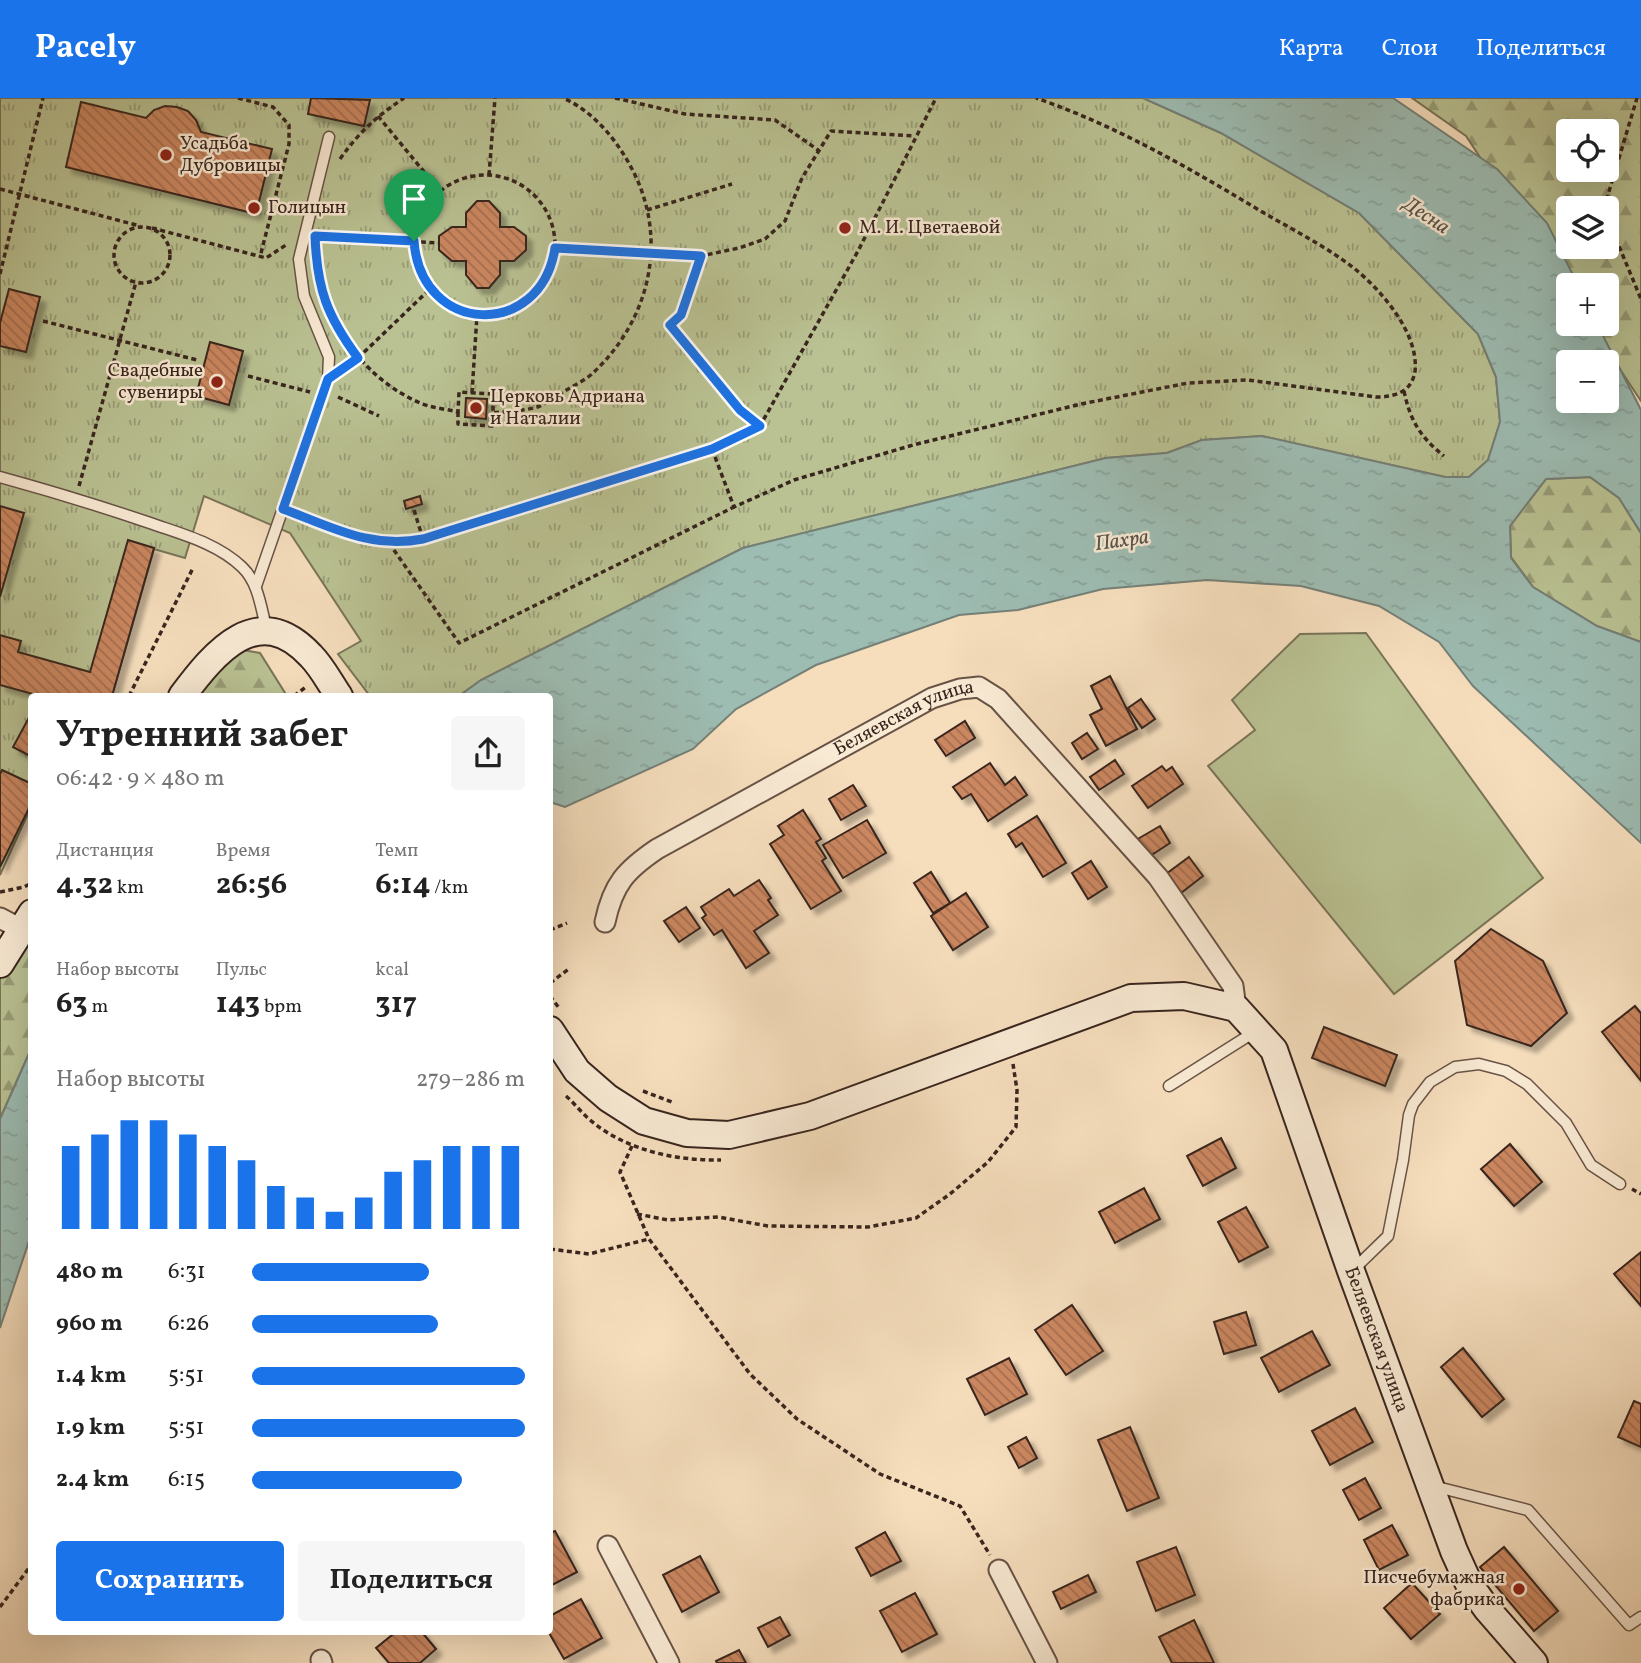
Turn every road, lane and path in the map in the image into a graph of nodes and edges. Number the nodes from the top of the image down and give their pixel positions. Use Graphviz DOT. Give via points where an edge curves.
graph roads {
  1 [pos="43,98"];
  2 [pos="238,98"];
  3 [pos="404,98"];
  4 [pos="495,98"];
  5 [pos="563,98"];
  6 [pos="615,98"];
  7 [pos="1036,98"];
  8 [pos="1637,98"];
  9 [pos="933,99"];
  10 [pos="378,116"];
  11 [pos="915,136"];
  12 [pos="329,138"];
  13 [pos="818,150"];
  14 [pos="335,165"];
  15 [pos="489,175"];
  16 [pos="732,184"];
  17 [pos="0,189"];
  18 [pos="440,190"];
  19 [pos="20,194"];
  20 [pos="1608,196"];
  21 [pos="647,210"];
  22 [pos="144,226"];
  23 [pos="152,229"];
  24 [pos="414,241"];
  25 [pos="439,243"];
  26 [pos="1619,246"];
  27 [pos="316,247"];
  28 [pos="555,248"];
  29 [pos="653,254"];
  30 [pos="701,256"];
  31 [pos="260,257"];
  32 [pos="266,258"];
  33 [pos="0,274"];
  34 [pos="319,278"];
  35 [pos="136,282"];
  36 [pos="430,289"];
  37 [pos="1641,299"];
  38 [pos="477,315"];
  39 [pos="43,321"];
  40 [pos="119,340"];
  41 [pos="358,358"];
  42 [pos="197,360"];
  43 [pos="328,379"];
  44 [pos="1404,391"];
  45 [pos="472,393"];
  46 [pos="458,412"];
  47 [pos="493,413"];
  48 [pos="760,426"];
  49 [pos="712,449"];
  50 [pos="1444,456"];
  51 [pos="0,477"];
  52 [pos="76,498"];
  53 [pos="734,508"];
  54 [pos="283,509"];
  55 [pos="414,510"];
  56 [pos="423,539"];
  57 [pos="388,542"];
  58 [pos="193,568"];
  59 [pos="256,586"];
  60 [pos="267,631"];
  61 [pos="315,673"];
  62 [pos="130,693"];
  63 [pos="184,693"];
  64 [pos="297,693"];
  65 [pos="336,693"];
  66 [pos="28,885"];
  67 [pos="0,892"];
  68 [pos="17,920"];
  69 [pos="605,922"];
  70 [pos="568,923"];
  71 [pos="553,929"];
  72 [pos="0,964"];
  73 [pos="570,968"];
  74 [pos="553,981"];
  75 [pos="553,1006"];
  76 [pos="1236,1008"];
  77 [pos="558,1024"];
  78 [pos="1256,1031"];
  79 [pos="1012,1058"];
  80 [pos="1169,1086"];
  81 [pos="636,1087"];
  82 [pos="679,1105"];
  83 [pos="632,1146"];
  84 [pos="1620,1184"];
  85 [pos="637,1214"];
  86 [pos="649,1239"];
  87 [pos="553,1249"];
  88 [pos="1351,1271"];
  89 [pos="1441,1488"];
  90 [pos="608,1546"];
  91 [pos="28,1569"];
  92 [pos="999,1570"];
  93 [pos="0,1607"];
  94 [pos="1641,1616"];
  95 [pos="669,1663"];
  96 [pos="1047,1663"];
  97 [pos="1534,1663"];
  1 -- 19 [label="path"];
  2 -- 31 [label="path" via="273,107 289,125 289,144"];
  3 -- 10 [label="path"];
  4 -- 15 [label="path"];
  5 -- 21 [label="path" via="598,122 623,151"];
  6 -- 13 [label="path" via="685,114 775,120"];
  7 -- 44 [label="path" via="1186,166 1356,271 1410,335 1416,361 1414,377"];
  8 -- 20 [label="path"];
  9 -- 11 [label="path"];
  10 -- 14 [label="path"];
  10 -- 18 [label="path"];
  11 -- 13 [label="path" via="831,131"];
  11 -- 48 [label="path" via="858,251"];
  12 -- 43 [label="lane" via="299,259 304,296 329,357"];
  13 -- 30 [label="path" via="785,221 765,239"];
  15 -- 18 [label="path" via="471,176"];
  15 -- 28 [label="path" via="523,186 537,198 550,221"];
  16 -- 21 [label="path"];
  17 -- 19 [label="path"];
  18 -- 24 [label="path" via="418,222"];
  19 -- 22 [label="path"];
  19 -- 33 [label="path"];
  21 -- 29 [label="path"];
  22 -- 23 [label="path"];
  22 -- 35 [label="path" via="126,231 115,246 115,265"];
  23 -- 31 [label="path"];
  23 -- 35 [label="path" via="170,249 167,267 154,280"];
  24 -- 25 [label="path"];
  24 -- 27 [label="path" via="315,236"];
  24 -- 36 [label="path" via="421,274"];
  26 -- 37 [label="path"];
  28 -- 29 [label="path"];
  28 -- 38 [label="path" via="536,293 508,311"];
  29 -- 30 [label="path"];
  29 -- 47 [label="path" via="642,302 622,342 593,374 539,406"];
  30 -- 48 [label="path" via="681,315 670,325 740,410"];
  31 -- 32 [label="path"];
  34 -- 41 [label="path" via="338,331"];
  35 -- 40 [label="path"];
  36 -- 38 [label="path" via="443,301"];
  36 -- 41 [label="path"];
  38 -- 45 [label="path"];
  39 -- 40 [label="path"];
  40 -- 42 [label="path"];
  40 -- 52 [label="path"];
  41 -- 43 [label="path"];
  41 -- 46 [label="path" via="381,380 421,403"];
  43 -- 54 [label="lane"];
  44 -- 50 [label="path" via="1409,416"];
  44 -- 53 [label="path" via="1376,397 1248,380 1188,383 913,445 794,480"];
  45 -- 46 [label="path" via="459,392"];
  45 -- 47 [label="path" via="493,394"];
  46 -- 47 [label="path" via="458,424 492,426"];
  48 -- 49 [label="path"];
  49 -- 53 [label="path"];
  49 -- 56 [label="path"];
  51 -- 52 [label="lane"];
  52 -- 59 [label="lane" via="220,550 243,568"];
  53 -- 57 [label="path" via="459,643"];
  54 -- 57 [label="path" via="362,539"];
  54 -- 59 [label="lane"];
  55 -- 56 [label="path"];
  56 -- 57 [label="path"];
  58 -- 62 [label="path"];
  59 -- 60 [label="lane"];
  60 -- 61 [label="main road" via="290,638"];
  60 -- 63 [label="main road" via="241,636 224,647"];
  61 -- 64 [label="path"];
  61 -- 65 [label="main road"];
  66 -- 67 [label="path"];
  68 -- 72 [label="main road"];
  69 -- 76 [label="street, Беляевская улица" via="608,904 625,873 657,849 932,698 979,687 998,699 1158,877 1233,986"];
  70 -- 71 [label="path"];
  73 -- 74 [label="path"];
  75 -- 77 [label="path"];
  76 -- 77 [label="main road" via="1184,996 1131,998 810,1116 729,1135 687,1133 644,1121 608,1098 577,1071"];
  76 -- 78 [label="main road, Беляевская улица"];
  78 -- 80 [label="lane"];
  78 -- 88 [label="main road, Беляевская улица" via="1274,1050"];
  79 -- 85 [label="path" via="1016,1127 988,1162 916,1218 868,1227 768,1226 718,1217 668,1220"];
  81 -- 82 [label="path"];
  83 -- 85 [label="path" via="620,1172"];
  84 -- 88 [label="lane" via="1591,1165 1566,1123 1527,1084 1506,1071 1479,1064 1455,1068 1430,1082 1413,1104 1388,1236"];
  85 -- 86 [label="path"];
  86 -- 87 [label="path" via="589,1254"];
  86 -- 92 [label="path" via="750,1374 797,1419 880,1474 960,1506"];
  88 -- 97 [label="main road, Беляевская улица" via="1469,1584"];
  89 -- 94 [label="lane" via="1528,1510 1629,1625"];
  90 -- 95 [label="street"];
  91 -- 93 [label="path"];
  92 -- 96 [label="street"];
}
